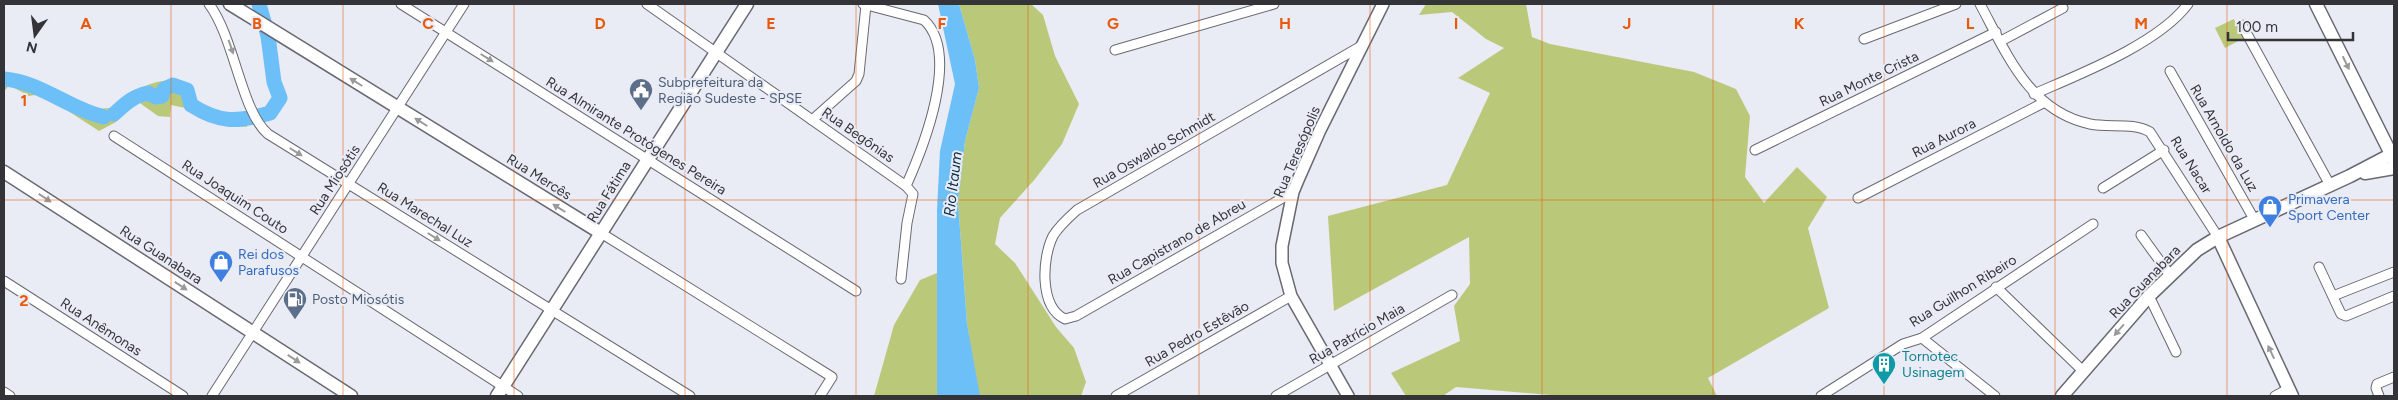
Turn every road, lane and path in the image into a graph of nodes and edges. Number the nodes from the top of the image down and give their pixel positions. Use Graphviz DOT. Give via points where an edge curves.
graph roads {
  1 [pos="209,4"];
  2 [pos="230,4"];
  3 [pos="401,4"];
  4 [pos="464,4"];
  5 [pos="647,4"];
  6 [pos="748,4"];
  7 [pos="864,4"];
  8 [pos="1274,4"];
  9 [pos="1383,4"];
  10 [pos="1956,4"];
  11 [pos="1980,4"];
  12 [pos="2188,4"];
  13 [pos="2316,4"];
  14 [pos="2063,8"];
  15 [pos="2242,25"];
  16 [pos="446,32"];
  17 [pos="1996,32"];
  18 [pos="1864,39"];
  19 [pos="2001,41"];
  20 [pos="1363,45"];
  21 [pos="1115,50"];
  22 [pos="716,52"];
  23 [pos="2170,71"];
  24 [pos="2034,94"];
  25 [pos="2043,103"];
  26 [pos="398,108"];
  27 [pos="812,120"];
  28 [pos="114,136"];
  29 [pos="1755,150"];
  30 [pos="2164,150"];
  31 [pos="2393,156"];
  32 [pos="648,159"];
  33 [pos="2394,168"];
  34 [pos="4,172"];
  35 [pos="2350,176"];
  36 [pos="348,184"];
  37 [pos="2330,185"];
  38 [pos="906,186"];
  39 [pos="2103,188"];
  40 [pos="1293,192"];
  41 [pos="1858,198"];
  42 [pos="2254,219"];
  43 [pos="2093,224"];
  44 [pos="601,233"];
  45 [pos="2141,235"];
  46 [pos="2218,237"];
  47 [pos="302,257"];
  48 [pos="2319,267"];
  49 [pos="2394,272"];
  50 [pos="2170,275"];
  51 [pos="901,279"];
  52 [pos="4,281"];
  53 [pos="1996,287"];
  54 [pos="856,291"];
  55 [pos="1452,295"];
  56 [pos="1291,296"];
  57 [pos="2149,296"];
  58 [pos="2333,296"];
  59 [pos="2394,296"];
  60 [pos="552,310"];
  61 [pos="1076,316"];
  62 [pos="253,333"];
  63 [pos="1922,338"];
  64 [pos="2176,352"];
  65 [pos="1330,365"];
  66 [pos="2083,371"];
  67 [pos="2394,378"];
  68 [pos="500,391"];
  69 [pos="4,392"];
  70 [pos="2290,393"];
  71 [pos="10,396"];
  72 [pos="183,396"];
  73 [pos="212,396"];
  74 [pos="352,396"];
  75 [pos="518,396"];
  76 [pos="690,396"];
  77 [pos="820,396"];
  78 [pos="1116,396"];
  79 [pos="1276,396"];
  80 [pos="1348,396"];
  81 [pos="1821,396"];
  82 [pos="1995,396"];
  83 [pos="2062,396"];
  84 [pos="2275,396"];
  85 [pos="2379,396"];
  1 -- 36 [label="street, Rua Marechal Luz, one-way" via="229,41 257,123 268,134"];
  26 -- 2 [label="main road, Rua Mercês, one-way"];
  3 -- 16 [label="street, Rua Almirante Protógenes Pereira"];
  4 -- 16 [label="street, Rua Miosótis"];
  5 -- 22 [label="street, Rua Begônias"];
  6 -- 22 [label="main road, Rua Fátima"];
  7 -- 27 [label="street" via="859,74"];
  7 -- 38 [label="street" via="924,20 939,50 940,76 921,151"];
  8 -- 21 [label="street"];
  9 -- 20 [label="street, Rua Teresópolis"];
  10 -- 18 [label="street"];
  11 -- 17 [label="street, Rua Nacar"];
  12 -- 24 [label="street" via="2170,22 2121,54"];
  13 -- 31 [label="main road, one-way"];
  14 -- 19 [label="street"];
  15 -- 37 [label="street"];
  16 -- 26 [label="street, Rua Miosótis"];
  16 -- 32 [label="street, Rua Almirante Protógenes Pereira, one-way"];
  17 -- 19 [label="street, Rua Nacar"];
  17 -- 29 [label="street, Rua Monte Crista"];
  19 -- 24 [label="street, Rua Nacar"];
  20 -- 40 [label="street, Rua Teresópolis"];
  20 -- 61 [label="street, Rua Oswaldo Schmidt" via="1068,218 1053,237 1046,266 1046,284 1052,309 1065,319"];
  22 -- 27 [label="street, Rua Begônias"];
  22 -- 32 [label="main road, Rua Fátima"];
  23 -- 42 [label="street, Rua Arnoldo da Luz"];
  24 -- 25 [label="street, Rua Nacar"];
  25 -- 30 [label="street, Rua Nacar" via="2064,116 2085,123 2145,129 2156,137"];
  25 -- 41 [label="street, Rua Aurora"];
  26 -- 36 [label="street, Rua Miosótis"];
  44 -- 26 [label="main road, Rua Mercês, one-way"];
  27 -- 38 [label="street, Rua Begônias"];
  28 -- 47 [label="street, Rua Joaquim Couto"];
  30 -- 39 [label="street"];
  30 -- 46 [label="street, Rua Nacar"];
  31 -- 35 [label="main road, Rua Guanabara"];
  32 -- 44 [label="main road, Rua Fátima"];
  32 -- 54 [label="street, Rua Almirante Protógenes Pereira"];
  33 -- 35 [label="main road, Rua Guanabara"];
  34 -- 62 [label="main road, Rua Guanabara, one-way"];
  35 -- 37 [label="main road, Rua Guanabara"];
  36 -- 47 [label="street, Rua Miosótis"];
  36 -- 60 [label="street, Rua Marechal Luz, one-way"];
  37 -- 42 [label="main road, Rua Guanabara"];
  38 -- 51 [label="street" via="913,194"];
  40 -- 56 [label="street, Rua Teresópolis" via="1282,254"];
  40 -- 61 [label="street, Rua Capistrano de Abreu"];
  42 -- 46 [label="main road, Rua Guanabara"];
  43 -- 53 [label="street, Rua Guilhon Ribeiro"];
  44 -- 60 [label="main road, Rua Fátima"];
  44 -- 77 [label="street, Rua Mercês" via="832,377"];
  45 -- 50 [label="street"];
  46 -- 50 [label="main road, Rua Guanabara" via="2197,250"];
  70 -- 46 [label="main road, Rua Nacar, one-way"];
  47 -- 62 [label="street, Rua Miosótis"];
  47 -- 68 [label="street, Rua Joaquim Couto"];
  48 -- 58 [label="street"];
  49 -- 58 [label="street"];
  50 -- 57 [label="main road, Rua Guanabara"];
  52 -- 72 [label="street, Rua Anêmonas"];
  53 -- 63 [label="street, Rua Guilhon Ribeiro"];
  53 -- 66 [label="street"];
  55 -- 65 [label="street, Rua Patrício Maia"];
  56 -- 65 [label="street, Rua Teresópolis"];
  56 -- 78 [label="street, Rua Pedro Estêvão"];
  57 -- 64 [label="street"];
  57 -- 66 [label="main road, Rua Guanabara, one-way"];
  58 -- 59 [label="street" via="2341,314 2346,316"];
  60 -- 68 [label="main road, Rua Fátima"];
  60 -- 76 [label="street, Rua Marechal Luz"];
  62 -- 73 [label="street, Rua Miosótis"];
  62 -- 74 [label="main road, Rua Guanabara, one-way"];
  63 -- 81 [label="street, Rua Guilhon Ribeiro" via="1904,344"];
  63 -- 82 [label="street"];
  65 -- 79 [label="street, Rua Patrício Maia"];
  65 -- 80 [label="street, Rua Teresópolis"];
  66 -- 83 [label="main road, Rua Guanabara"];
  67 -- 85 [label="street" via="2377,384"];
  68 -- 75 [label="street, Rua Joaquim Couto"];
  69 -- 71 [label="street"];
  70 -- 84 [label="street"];
}
